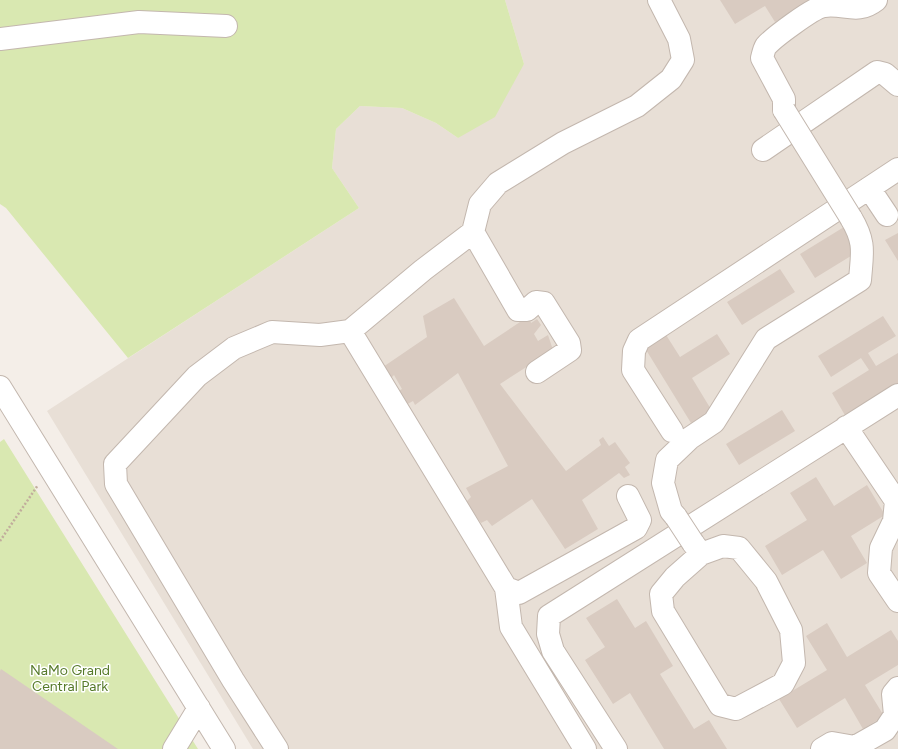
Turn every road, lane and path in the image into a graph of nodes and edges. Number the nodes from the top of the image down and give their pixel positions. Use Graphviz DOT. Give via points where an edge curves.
graph roads {
  1 [pos="659,0"];
  2 [pos="876,0"];
  3 [pos="226,26"];
  4 [pos="0,39"];
  5 [pos="898,84"];
  6 [pos="763,150"];
  7 [pos="898,169"];
  8 [pos="869,188"];
  9 [pos="887,215"];
  10 [pos="473,232"];
  11 [pos="350,331"];
  12 [pos="537,372"];
  13 [pos="0,387"];
  14 [pos="898,395"];
  15 [pos="846,427"];
  16 [pos="672,431"];
  17 [pos="50,468"];
  18 [pos="628,496"];
  19 [pos="0,541"];
  20 [pos="696,548"];
  21 [pos="506,588"];
  22 [pos="898,601"];
  23 [pos="898,688"];
  24 [pos="199,708"];
  25 [pos="174,749"];
  26 [pos="224,749"];
  27 [pos="277,749"];
  28 [pos="585,749"];
  29 [pos="616,749"];
  30 [pos="822,749"];
  1 -- 10 [label="street" via="679,39 682,60 671,79 637,106 563,143 498,183 480,204"];
  2 -- 20 [label="street, bridge" via="858,9 825,6 814,9 765,47 762,58 784,99 784,110 860,233 860,280 766,339 714,422 690,438 667,460 663,483 671,511"];
  3 -- 4 [label="street" via="139,22"];
  5 -- 6 [label="street" via="885,74 877,72"];
  7 -- 8 [label="street"];
  8 -- 9 [label="street"];
  8 -- 16 [label="street" via="639,340 634,351 633,370"];
  10 -- 11 [label="street"];
  10 -- 12 [label="street" via="518,310 527,310 536,302 544,303 569,343 570,350"];
  11 -- 21 [label="street"];
  11 -- 27 [label="street" via="320,335 272,332 234,348 197,376 115,464 116,484 232,680"];
  13 -- 17 [label="street"];
  14 -- 15 [label="street"];
  15 -- 22 [label="street" via="896,501 894,521 881,548 879,572"];
  15 -- 29 [label="street" via="549,616 548,634 553,651"];
  17 -- 19 [label="path"];
  17 -- 24 [label="street"];
  18 -- 21 [label="street" via="640,520 636,528 519,593"];
  20 -- 20 [label="street" via="739,548 766,581 792,630 794,663 783,684 736,709 720,705 663,611 661,594"];
  21 -- 28 [label="street" via="511,627"];
  23 -- 30 [label="street" via="893,694 895,715 885,730 855,747 832,743"];
  24 -- 25 [label="street"];
  24 -- 26 [label="street"];
}
